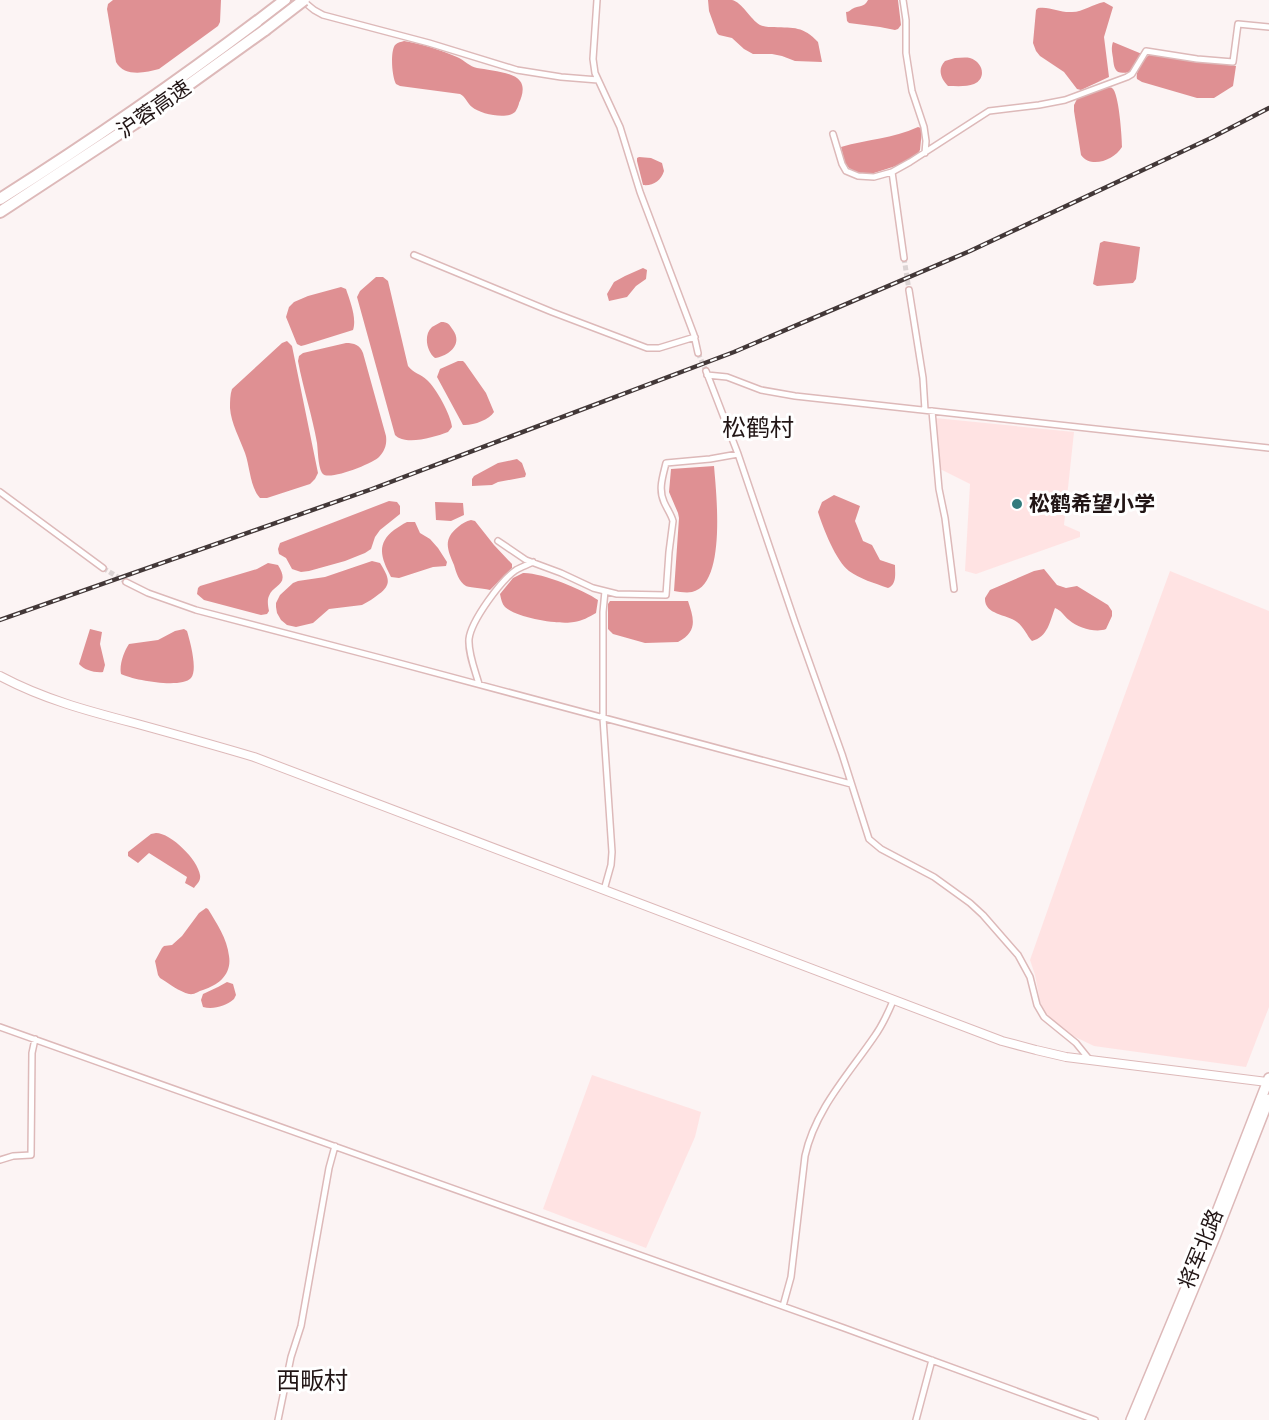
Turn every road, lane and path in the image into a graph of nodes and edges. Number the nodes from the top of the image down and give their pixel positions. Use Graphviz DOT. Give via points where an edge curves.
graph roads {
  1 [pos="285,0"];
  2 [pos="303,0"];
  3 [pos="597,0"];
  4 [pos="903,0"];
  5 [pos="261,26"];
  6 [pos="1269,27"];
  7 [pos="598,80"];
  8 [pos="833,134"];
  9 [pos="925,153"];
  10 [pos="892,172"];
  11 [pos="0,199"];
  12 [pos="0,212"];
  13 [pos="414,255"];
  14 [pos="904,258"];
  15 [pos="909,290"];
  16 [pos="695,337"];
  17 [pos="698,353"];
  18 [pos="925,410"];
  19 [pos="932,411"];
  20 [pos="1269,448"];
  21 [pos="738,454"];
  22 [pos="0,492"];
  23 [pos="498,541"];
  24 [pos="533,562"];
  25 [pos="103,568"];
  26 [pos="126,582"];
  27 [pos="954,589"];
  28 [pos="605,591"];
  29 [pos="0,676"];
  30 [pos="479,684"];
  31 [pos="603,718"];
  32 [pos="851,784"];
  33 [pos="604,890"];
  34 [pos="893,1001"];
  35 [pos="0,1027"];
  36 [pos="35,1039"];
  37 [pos="1089,1059"];
  38 [pos="1268,1080"];
  39 [pos="1269,1099"];
  40 [pos="335,1146"];
  41 [pos="0,1160"];
  42 [pos="783,1306"];
  43 [pos="932,1360"];
  44 [pos="278,1420"];
  45 [pos="916,1420"];
  46 [pos="1095,1420"];
  47 [pos="1131,1420"];
  48 [pos="1139,1420"];
  1 -- 5 [label="highway, 沪蓉高速"];
  2 -- 5 [label="highway, 沪蓉高速, bridge"];
  2 -- 7 [label="street" via="323,15 518,70"];
  3 -- 7 [label="street" via="593,66"];
  4 -- 9 [label="street" via="906,53 912,91 924,127"];
  5 -- 11 [label="highway, 沪蓉高速"];
  5 -- 12 [label="highway, 沪蓉高速" via="134,124"];
  6 -- 9 [label="street" via="1238,24 1233,62 1146,51 1127,77 1065,100 989,111"];
  7 -- 16 [label="street" via="620,127 640,192"];
  8 -- 10 [label="street" via="846,171 866,177"];
  9 -- 10 [label="street"];
  10 -- 14 [label="street"];
  13 -- 16 [label="street" via="647,348"];
  15 -- 18 [label="street"];
  16 -- 17 [label="street"];
  18 -- 19 [label="street"];
  18 -- 21 [label="street" via="795,396 706,373"];
  19 -- 20 [label="street"];
  19 -- 27 [label="street"];
  21 -- 28 [label="street" via="666,463 661,494 673,521 666,595"];
  21 -- 32 [label="street"];
  22 -- 25 [label="street"];
  23 -- 24 [label="street"];
  24 -- 28 [label="street"];
  24 -- 30 [label="street" via="514,572 490,598 471,631 470,646"];
  26 -- 30 [label="street" via="196,610"];
  28 -- 31 [label="street"];
  29 -- 33 [label="main road" via="61,703 254,757"];
  30 -- 31 [label="street"];
  31 -- 32 [label="street"];
  31 -- 33 [label="street" via="612,852"];
  32 -- 37 [label="street" via="873,843 934,877 983,915 1018,955 1044,1017"];
  33 -- 34 [label="main road"];
  34 -- 37 [label="main road" via="1002,1041"];
  34 -- 42 [label="street" via="875,1037 839,1084 809,1139 791,1277"];
  35 -- 36 [label="street"];
  36 -- 40 [label="street"];
  36 -- 41 [label="street" via="31,1155"];
  37 -- 38 [label="main road"];
  38 -- 47 [label="highway, 将军北路"];
  39 -- 48 [label="highway, 将军北路"];
  40 -- 42 [label="street"];
  40 -- 44 [label="street" via="301,1326"];
  42 -- 43 [label="street"];
  43 -- 45 [label="street"];
  43 -- 46 [label="street"];
}
